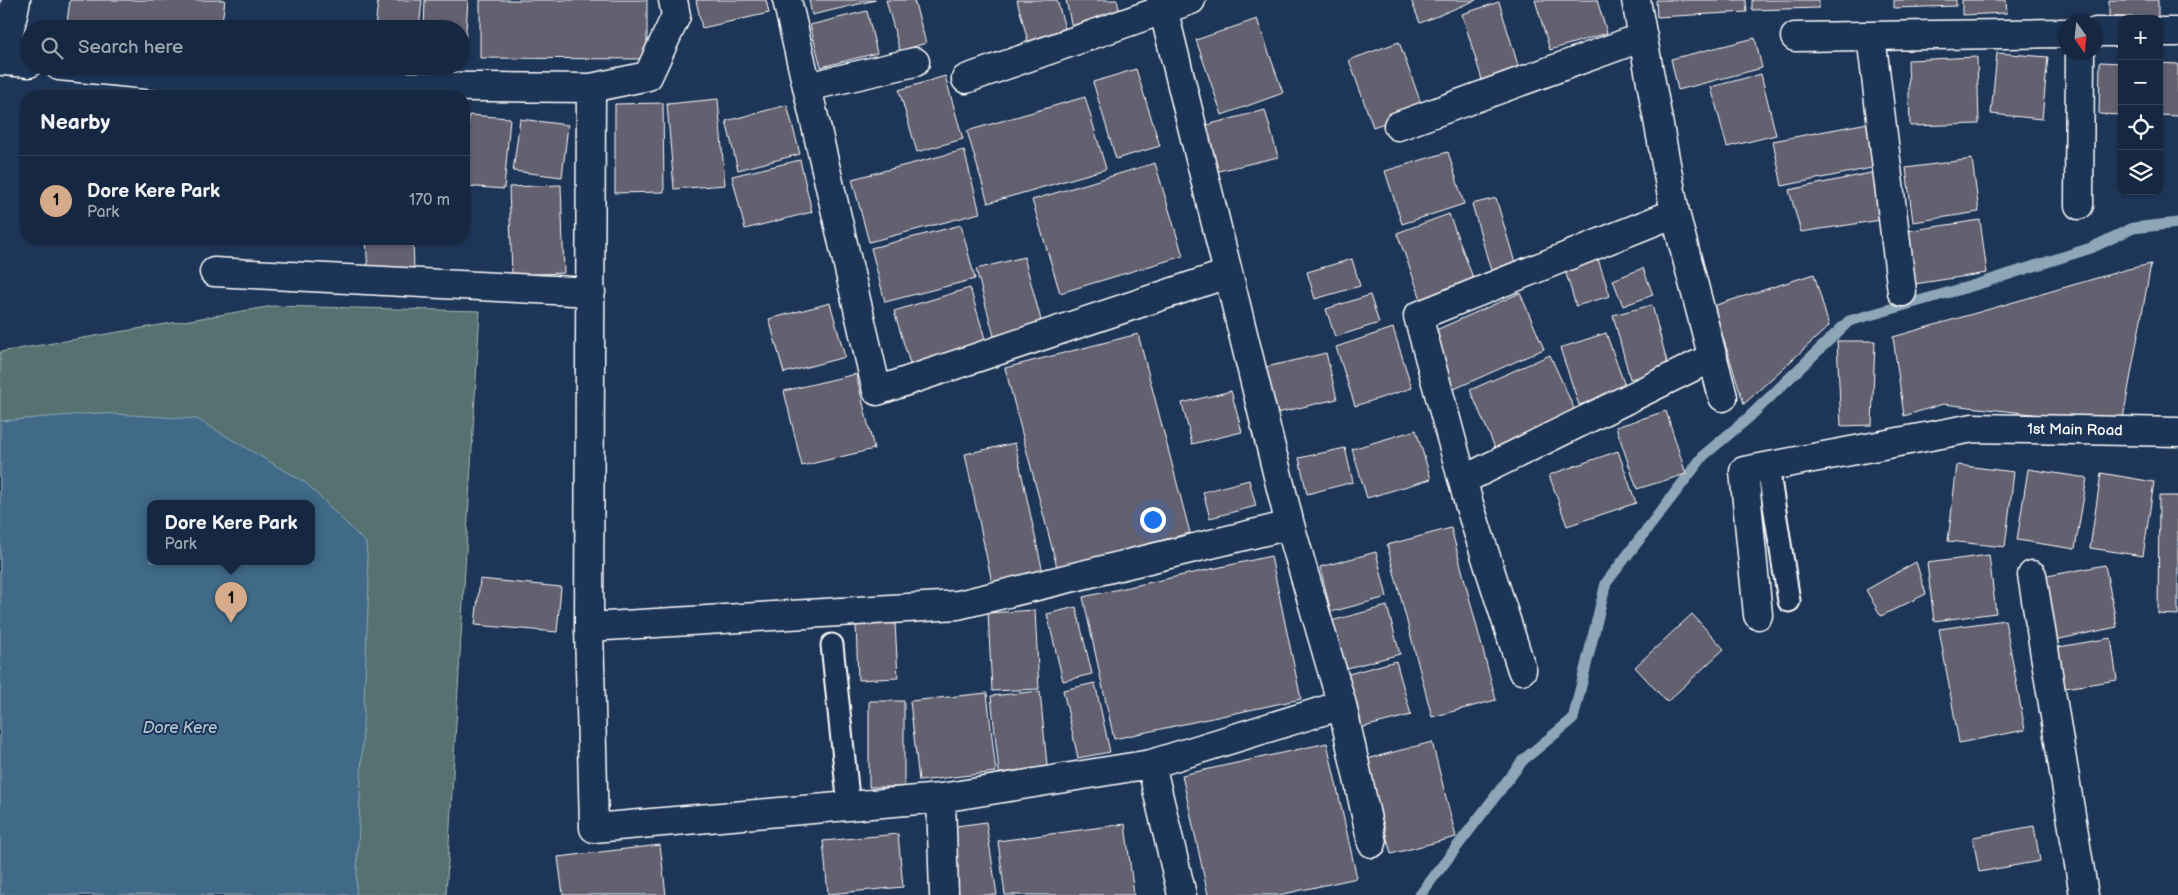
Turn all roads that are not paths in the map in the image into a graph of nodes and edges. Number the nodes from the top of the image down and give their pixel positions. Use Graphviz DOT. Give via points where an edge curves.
graph roads {
  1 [pos="16,0"];
  2 [pos="672,0"];
  3 [pos="787,0"];
  4 [pos="1191,0"];
  5 [pos="1636,0"];
  6 [pos="1162,5"];
  7 [pos="2103,32"];
  8 [pos="2118,32"];
  9 [pos="2163,32"];
  10 [pos="2178,32"];
  11 [pos="2058,33"];
  12 [pos="1871,36"];
  13 [pos="1643,37"];
  14 [pos="1795,37"];
  15 [pos="2080,60"];
  16 [pos="11,61"];
  17 [pos="915,62"];
  18 [pos="151,75"];
  19 [pos="966,80"];
  20 [pos="591,88"];
  21 [pos="807,88"];
  22 [pos="1398,126"];
  23 [pos="2079,205"];
  24 [pos="1674,212"];
  25 [pos="214,272"];
  26 [pos="1227,274"];
  27 [pos="591,292"];
  28 [pos="1902,292"];
  29 [pos="1713,357"];
  30 [pos="1723,397"];
  31 [pos="2178,432"];
  32 [pos="1768,467"];
  33 [pos="1463,480"];
  34 [pos="1290,525"];
  35 [pos="2032,575"];
  36 [pos="1789,601"];
  37 [pos="1758,615"];
  38 [pos="589,626"];
  39 [pos="832,645"];
  40 [pos="1522,670"];
  41 [pos="1342,705"];
  42 [pos="1151,764"];
  43 [pos="941,798"];
  44 [pos="849,806"];
  45 [pos="1372,843"];
  46 [pos="944,895"];
  47 [pos="1182,895"];
  48 [pos="2084,895"];
  1 -- 16 [label="street"];
  2 -- 20 [label="street" via="676,16 648,76"];
  3 -- 21 [label="street"];
  4 -- 6 [label="street"];
  5 -- 13 [label="street"];
  6 -- 19 [label="street"];
  6 -- 26 [label="street"];
  7 -- 8 [label="street"];
  9 -- 10 [label="street"];
  11 -- 12 [label="street"];
  12 -- 14 [label="street"];
  12 -- 28 [label="street"];
  13 -- 22 [label="street"];
  13 -- 24 [label="street"];
  15 -- 23 [label="street"];
  17 -- 21 [label="street"];
  18 -- 20 [label="street" via="254,85"];
  20 -- 27 [label="street"];
  21 -- 26 [label="street" via="877,391"];
  24 -- 29 [label="street"];
  24 -- 33 [label="street" via="1418,316"];
  25 -- 27 [label="street"];
  26 -- 34 [label="street"];
  27 -- 38 [label="street"];
  29 -- 30 [label="street"];
  29 -- 33 [label="street"];
  31 -- 32 [label="street, 1st Main Road" via="1973,428"];
  32 -- 36 [label="lane"];
  32 -- 37 [label="street, 1st Main Road" via="1744,471"];
  33 -- 40 [label="street"];
  34 -- 38 [label="street" via="958,605"];
  34 -- 41 [label="street"];
  35 -- 48 [label="street"];
  38 -- 44 [label="street" via="594,828"];
  39 -- 44 [label="lane"];
  41 -- 42 [label="street"];
  41 -- 45 [label="street"];
  42 -- 43 [label="street"];
  42 -- 47 [label="street"];
  43 -- 44 [label="street"];
  43 -- 46 [label="street"];
}
